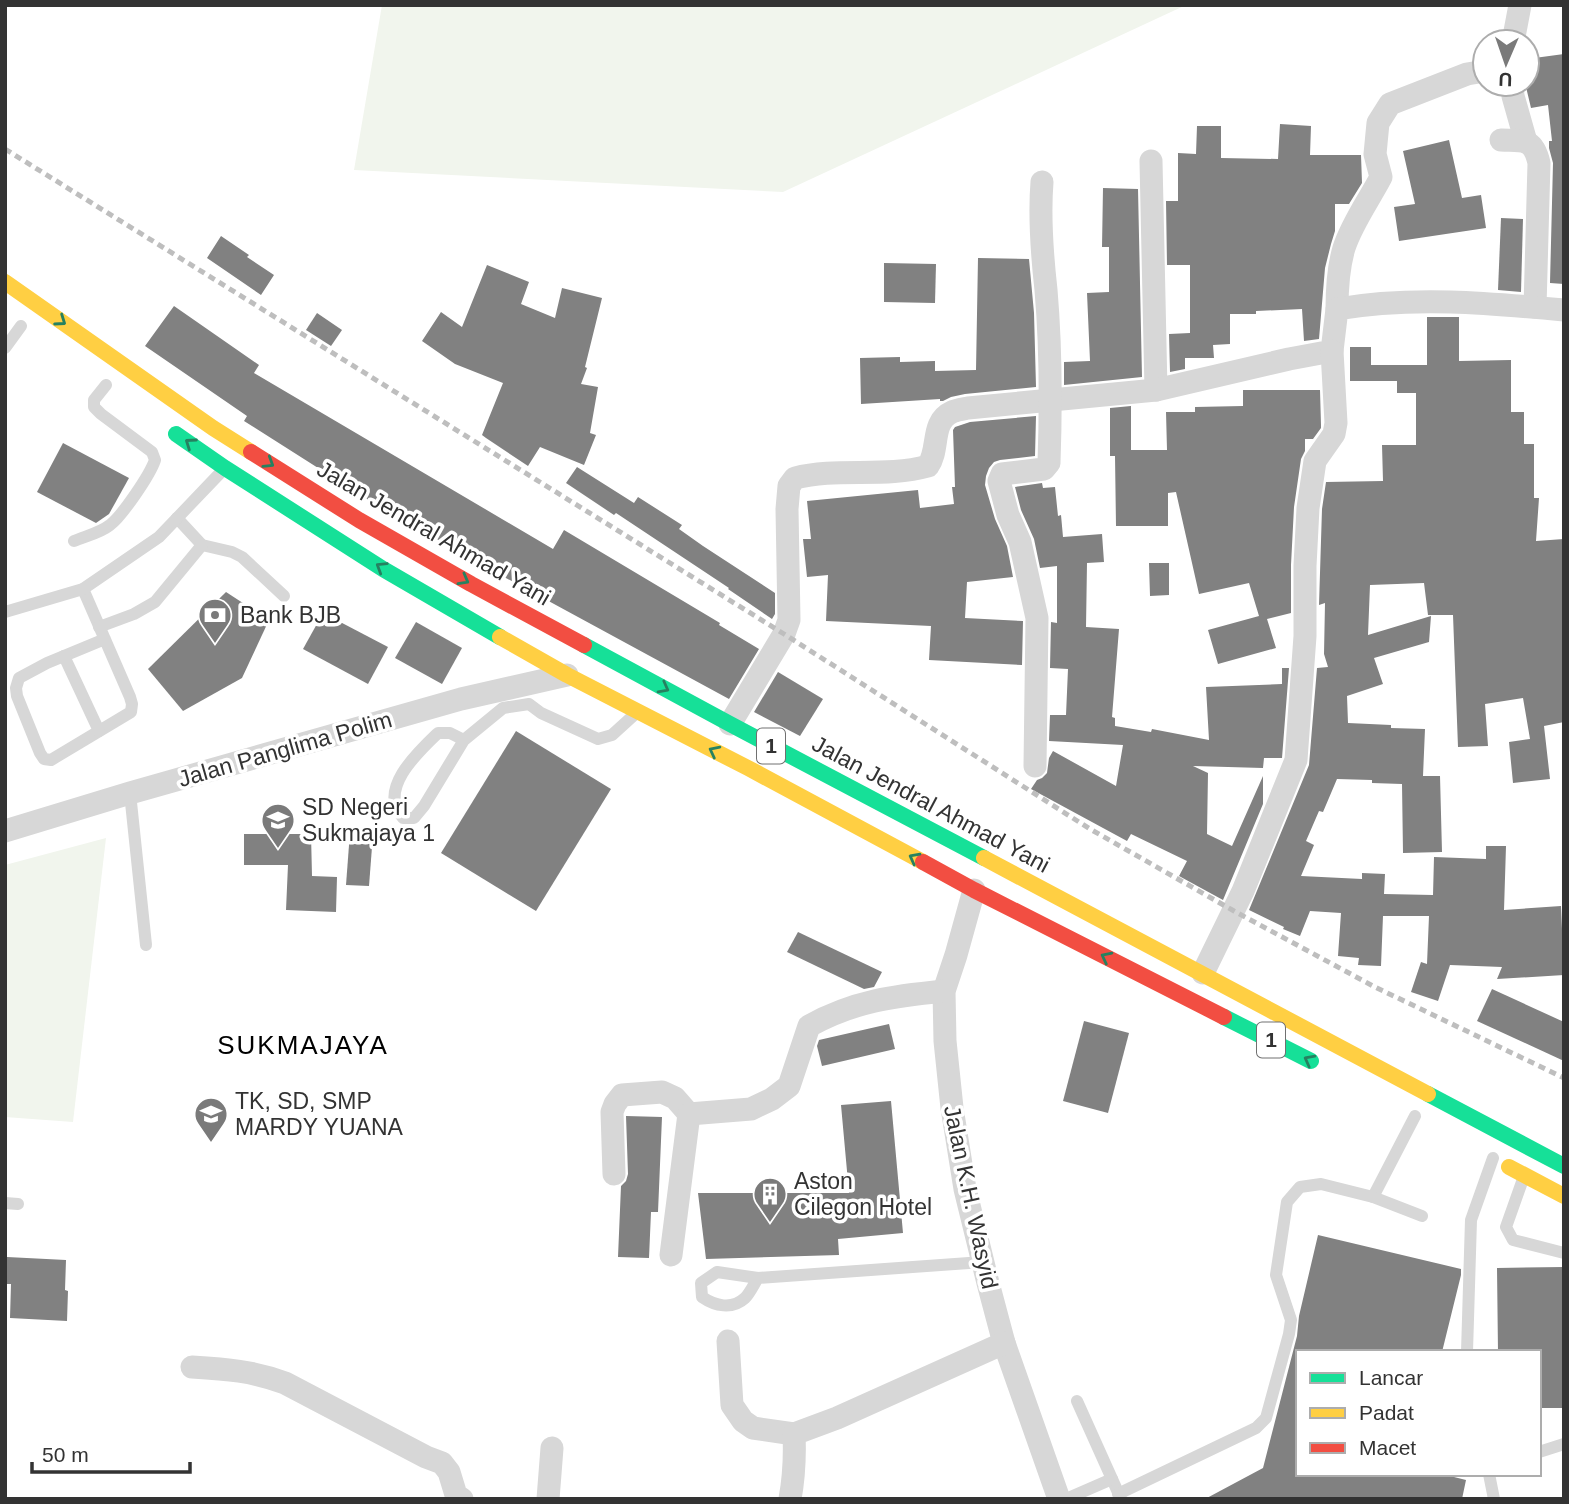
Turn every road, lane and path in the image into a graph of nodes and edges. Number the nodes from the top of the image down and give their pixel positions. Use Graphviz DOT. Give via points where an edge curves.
graph roads {
  1 [pos="1520,5"];
  2 [pos="1516,28"];
  3 [pos="1471,73"];
  4 [pos="1514,98"];
  5 [pos="1501,140"];
  6 [pos="1526,142"];
  7 [pos="1151,161"];
  8 [pos="1042,182"];
  9 [pos="5,282"];
  10 [pos="1535,307"];
  11 [pos="1337,309"];
  12 [pos="1564,310"];
  13 [pos="5,314"];
  14 [pos="26,329"];
  15 [pos="5,348"];
  16 [pos="1332,351"];
  17 [pos="106,385"];
  18 [pos="1156,390"];
  19 [pos="1052,400"];
  20 [pos="163,425"];
  21 [pos="243,447"];
  22 [pos="225,468"];
  23 [pos="177,518"];
  24 [pos="74,541"];
  25 [pos="202,545"];
  26 [pos="83,589"];
  27 [pos="284,596"];
  28 [pos="5,611"];
  29 [pos="102,633"];
  30 [pos="64,656"];
  31 [pos="567,675"];
  32 [pos="637,712"];
  33 [pos="730,724"];
  34 [pos="99,731"];
  35 [pos="464,740"];
  36 [pos="1035,766"];
  37 [pos="130,793"];
  38 [pos="5,831"];
  39 [pos="974,890"];
  40 [pos="146,945"];
  41 [pos="1203,973"];
  42 [pos="944,991"];
  43 [pos="1330,1071"];
  44 [pos="689,1114"];
  45 [pos="1415,1116"];
  46 [pos="1487,1155"];
  47 [pos="1564,1166"];
  48 [pos="614,1174"];
  49 [pos="1524,1175"];
  50 [pos="1564,1196"];
  51 [pos="1373,1197"];
  52 [pos="1422,1216"];
  53 [pos="1564,1253"];
  54 [pos="671,1255"];
  55 [pos="983,1262"];
  56 [pos="758,1278"];
  57 [pos="728,1341"];
  58 [pos="1004,1343"];
  59 [pos="1467,1350"];
  60 [pos="192,1367"];
  61 [pos="1077,1401"];
  62 [pos="794,1434"];
  63 [pos="1564,1444"];
  64 [pos="552,1448"];
  65 [pos="1541,1451"];
  66 [pos="1489,1476"];
  67 [pos="1111,1479"];
  68 [pos="1119,1497"];
  69 [pos="462,1499"];
  70 [pos="548,1499"];
  71 [pos="790,1499"];
  72 [pos="1059,1499"];
  73 [pos="1066,1499"];
  74 [pos="1494,1499"];
  1 -- 2 [label="street"];
  3 -- 11 [label="street" via="1390,104 1378,123 1375,154 1381,177 1344,248"];
  4 -- 6 [label="street"];
  5 -- 6 [label="street"];
  6 -- 10 [label="street" via="1536,151 1539,163"];
  7 -- 18 [label="street"];
  8 -- 19 [label="street" via="1041,244"];
  9 -- 21 [label="highway, Jalan Jendral Ahmad Yani / 1, one-way"];
  10 -- 11 [label="street" via="1423,301"];
  10 -- 12 [label="street"];
  11 -- 16 [label="street"];
  13 -- 14 [label="highway"];
  14 -- 15 [label="lane"];
  16 -- 18 [label="street"];
  16 -- 41 [label="street" via="1336,423 1334,434 1315,461 1311,484 1296,760 1243,891"];
  17 -- 24 [label="lane" via="94,407 152,452 155,460 151,473 114,523"];
  18 -- 19 [label="street"];
  19 -- 33 [label="street" via="952,412 936,429 928,466 791,481 787,509 789,620"];
  19 -- 36 [label="street" via="1047,467 1002,474 999,481 1020,542 1037,618"];
  22 -- 20 [label="highway, 1, one-way"];
  21 -- 22 [label="lane"];
  21 -- 33 [label="highway, Jalan Jendral Ahmad Yani / 1, one-way" via="460,578"];
  22 -- 23 [label="lane"];
  31 -- 22 [label="highway, 1, one-way" via="383,569"];
  23 -- 25 [label="lane"];
  23 -- 26 [label="lane" via="159,537"];
  25 -- 27 [label="lane" via="242,557"];
  25 -- 29 [label="lane" via="155,602"];
  26 -- 28 [label="lane"];
  26 -- 29 [label="lane"];
  29 -- 30 [label="lane"];
  29 -- 34 [label="lane" via="132,705 131,712"];
  30 -- 34 [label="lane"];
  30 -- 34 [label="lane" via="19,678 16,688 40,753 44,760 51,760"];
  31 -- 32 [label="highway, 1"];
  31 -- 37 [label="street, Jalan Panglima Polim" via="461,699"];
  32 -- 35 [label="lane" via="612,735 598,739 529,704 503,708"];
  39 -- 32 [label="highway, 1, one-way"];
  33 -- 41 [label="highway, Jalan Jendral Ahmad Yani / 1"];
  35 -- 35 [label="lane" via="424,806 414,818 404,818 397,811 394,789 414,756 438,733"];
  37 -- 38 [label="street, Jalan Panglima Polim"];
  37 -- 40 [label="lane"];
  39 -- 42 [label="street, Jalan K.H. Wasyid"];
  43 -- 39 [label="highway, 1, one-way"];
  41 -- 47 [label="highway, Jalan Jendral Ahmad Yani / 1"];
  42 -- 44 [label="street" via="861,1003 829,1014 809,1026 789,1086 772,1100 751,1110"];
  42 -- 55 [label="street, Jalan K.H. Wasyid" via="952,1108"];
  44 -- 48 [label="street" via="676,1098 662,1093 622,1095 612,1112"];
  44 -- 54 [label="street"];
  45 -- 51 [label="lane"];
  46 -- 49 [label="highway"];
  46 -- 59 [label="lane" via="1471,1220"];
  49 -- 50 [label="highway"];
  49 -- 53 [label="lane" via="1506,1227 1513,1240"];
  51 -- 52 [label="lane"];
  51 -- 68 [label="lane" via="1321,1184 1300,1188 1287,1202 1276,1275 1291,1320 1266,1418 1256,1428"];
  55 -- 56 [label="lane"];
  55 -- 58 [label="street, Jalan K.H. Wasyid"];
  57 -- 62 [label="street" via="732,1405 743,1421 754,1428"];
  58 -- 62 [label="street"];
  58 -- 72 [label="street, Jalan K.H. Wasyid"];
  60 -- 69 [label="street" via="240,1370 285,1383 442,1463 456,1496"];
  61 -- 67 [label="lane"];
  62 -- 71 [label="street"];
  63 -- 65 [label="lane"];
  64 -- 70 [label="street"];
  66 -- 74 [label="lane"];
  67 -- 68 [label="lane"];
  67 -- 73 [label="lane"];
}
